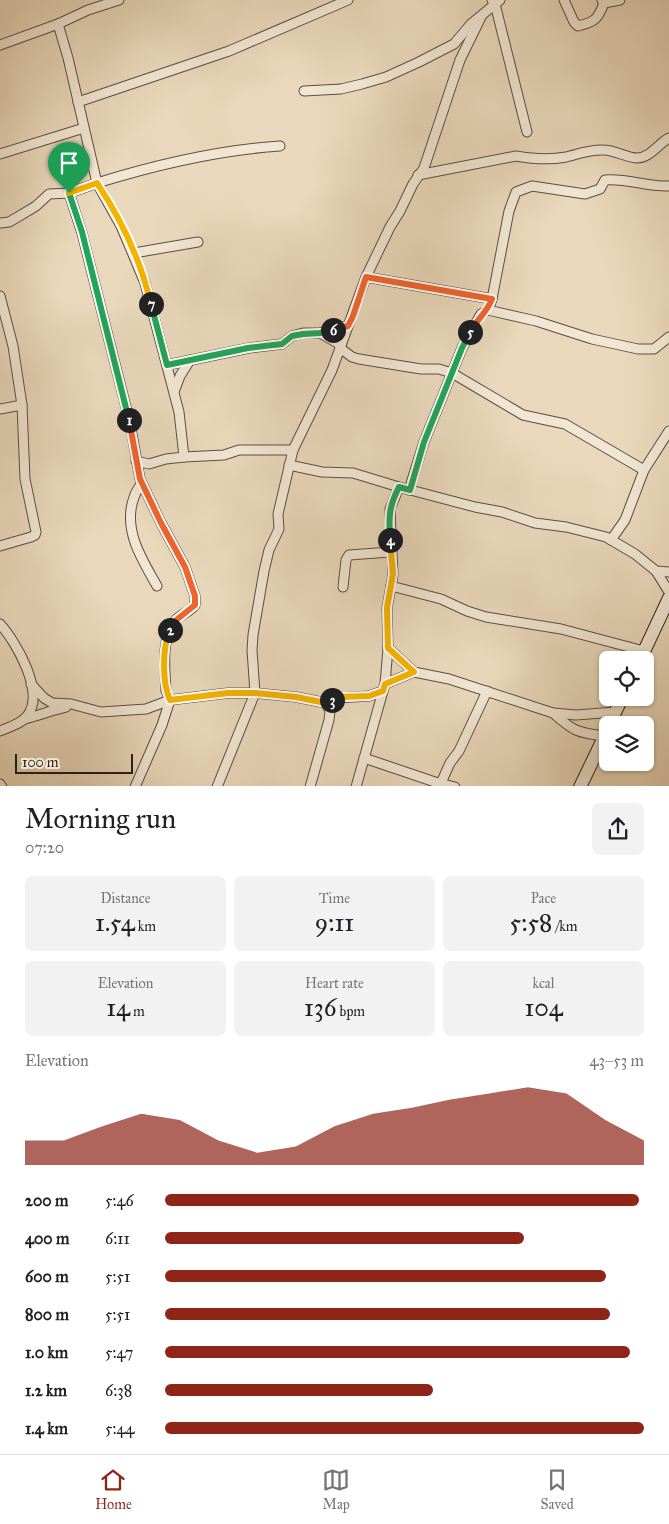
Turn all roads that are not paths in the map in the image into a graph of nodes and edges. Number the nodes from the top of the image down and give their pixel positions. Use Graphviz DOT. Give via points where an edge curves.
graph roads {
  1 [pos="119,0"];
  2 [pos="348,0"];
  3 [pos="564,0"];
  4 [pos="620,0"];
  5 [pos="496,1"];
  6 [pos="603,2"];
  7 [pos="481,17"];
  8 [pos="58,24"];
  9 [pos="0,45"];
  10 [pos="304,91"];
  11 [pos="78,102"];
  12 [pos="84,128"];
  13 [pos="527,132"];
  14 [pos="669,138"];
  15 [pos="280,146"];
  16 [pos="0,154"];
  17 [pos="418,175"];
  18 [pos="97,183"];
  19 [pos="669,186"];
  20 [pos="69,193"];
  21 [pos="0,224"];
  22 [pos="198,242"];
  23 [pos="134,253"];
  24 [pos="366,277"];
  25 [pos="0,296"];
  26 [pos="492,299"];
  27 [pos="488,310"];
  28 [pos="3,322"];
  29 [pos="348,326"];
  30 [pos="320,333"];
  31 [pos="669,337"];
  32 [pos="340,346"];
  33 [pos="190,360"];
  34 [pos="167,365"];
  35 [pos="452,372"];
  36 [pos="174,392"];
  37 [pos="22,405"];
  38 [pos="0,408"];
  39 [pos="669,431"];
  40 [pos="294,450"];
  41 [pos="184,457"];
  42 [pos="136,461"];
  43 [pos="149,464"];
  44 [pos="289,465"];
  45 [pos="644,470"];
  46 [pos="141,481"];
  47 [pos="399,487"];
  48 [pos="410,490"];
  49 [pos="611,540"];
  50 [pos="0,546"];
  51 [pos="391,552"];
  52 [pos="656,571"];
  53 [pos="669,572"];
  54 [pos="157,586"];
  55 [pos="391,586"];
  56 [pos="343,587"];
  57 [pos="669,592"];
  58 [pos="669,598"];
  59 [pos="664,618"];
  60 [pos="0,624"];
  61 [pos="388,648"];
  62 [pos="626,651"];
  63 [pos="645,651"];
  64 [pos="414,672"];
  65 [pos="31,684"];
  66 [pos="384,687"];
  67 [pos="166,691"];
  68 [pos="487,691"];
  69 [pos="255,693"];
  70 [pos="170,700"];
  71 [pos="326,703"];
  72 [pos="158,704"];
  73 [pos="76,706"];
  74 [pos="618,706"];
  75 [pos="615,712"];
  76 [pos="553,713"];
  77 [pos="613,716"];
  78 [pos="24,719"];
  79 [pos="0,731"];
  80 [pos="599,731"];
  81 [pos="599,747"];
  82 [pos="364,758"];
  83 [pos="441,784"];
  84 [pos="135,786"];
  85 [pos="217,786"];
  86 [pos="310,786"];
  87 [pos="356,786"];
  88 [pos="455,786"];
  89 [pos="580,786"];
  1 -- 8 [label="street"];
  2 -- 11 [label="street" via="229,51"];
  3 -- 6 [label="street" via="578,26 599,17"];
  4 -- 6 [label="street"];
  5 -- 7 [label="street"];
  5 -- 13 [label="street"];
  7 -- 10 [label="street" via="447,48 386,77 342,89"];
  7 -- 17 [label="street" via="460,60 424,168"];
  8 -- 9 [label="street"];
  8 -- 11 [label="street"];
  11 -- 12 [label="street"];
  12 -- 16 [label="street"];
  12 -- 18 [label="street"];
  14 -- 17 [label="street" via="654,151 638,158 605,149 565,157 532,159 516,156"];
  15 -- 18 [label="street" via="231,150"];
  17 -- 24 [label="street"];
  18 -- 20 [label="street"];
  18 -- 23 [label="street"];
  19 -- 26 [label="street" via="619,179 605,180 600,190 585,194 532,186 516,192"];
  20 -- 21 [label="street" via="49,194 36,206"];
  20 -- 42 [label="street" via="82,232 130,423"];
  22 -- 23 [label="street"];
  23 -- 34 [label="street" via="146,283"];
  24 -- 26 [label="street"];
  24 -- 29 [label="street"];
  25 -- 28 [label="street"];
  26 -- 27 [label="street"];
  27 -- 31 [label="street" via="638,349 654,349"];
  27 -- 35 [label="street" via="474,324"];
  28 -- 37 [label="street" via="13,346"];
  29 -- 30 [label="street"];
  29 -- 32 [label="street"];
  30 -- 32 [label="street"];
  30 -- 33 [label="street" via="292,336 282,344"];
  32 -- 35 [label="street" via="359,360"];
  32 -- 40 [label="street"];
  33 -- 34 [label="street"];
  33 -- 36 [label="street"];
  34 -- 36 [label="street"];
  35 -- 45 [label="street" via="523,415 566,424"];
  35 -- 48 [label="street" via="424,442"];
  36 -- 41 [label="street"];
  37 -- 38 [label="street"];
  37 -- 50 [label="street" via="25,479 36,532 31,537"];
  39 -- 45 [label="street"];
  40 -- 41 [label="street" via="239,450 224,455"];
  40 -- 44 [label="street"];
  41 -- 43 [label="street"];
  42 -- 43 [label="street"];
  42 -- 46 [label="street"];
  43 -- 46 [label="street"];
  44 -- 47 [label="street" via="322,472 353,473"];
  44 -- 69 [label="street" via="278,514 279,529 269,550 253,636"];
  45 -- 49 [label="street" via="625,520"];
  46 -- 54 [label="street" via="134,496 131,524 135,545"];
  46 -- 67 [label="street" via="185,567 196,601 193,608 175,621 168,636 164,664"];
  47 -- 48 [label="street"];
  47 -- 51 [label="street" via="390,509"];
  48 -- 49 [label="street" via="535,523 578,529"];
  49 -- 52 [label="street"];
  51 -- 55 [label="street"];
  51 -- 56 [label="street" via="349,555"];
  52 -- 53 [label="street"];
  52 -- 57 [label="street"];
  55 -- 61 [label="street" via="387,608"];
  55 -- 62 [label="street" via="441,599 486,617 561,630"];
  58 -- 59 [label="main road"];
  59 -- 63 [label="main road"];
  60 -- 65 [label="street" via="20,654"];
  61 -- 64 [label="street"];
  61 -- 66 [label="street"];
  64 -- 66 [label="street"];
  64 -- 68 [label="street"];
  65 -- 73 [label="street" via="52,703"];
  65 -- 78 [label="street" via="33,703"];
  66 -- 71 [label="street" via="369,696 336,698"];
  66 -- 82 [label="street"];
  67 -- 70 [label="street"];
  67 -- 72 [label="street"];
  68 -- 76 [label="street"];
  68 -- 83 [label="street"];
  69 -- 70 [label="street"];
  69 -- 71 [label="street"];
  69 -- 85 [label="street"];
  70 -- 72 [label="street"];
  70 -- 84 [label="street"];
  71 -- 86 [label="street" via="330,711 329,720"];
  72 -- 73 [label="street" via="146,709 116,712"];
  73 -- 78 [label="street"];
  74 -- 75 [label="main road"];
  75 -- 76 [label="street"];
  75 -- 77 [label="main road"];
  76 -- 80 [label="street" via="572,729 585,734"];
  78 -- 79 [label="street"];
  81 -- 89 [label="main road"];
  82 -- 83 [label="street"];
  82 -- 87 [label="street"];
  83 -- 88 [label="street"];
}
